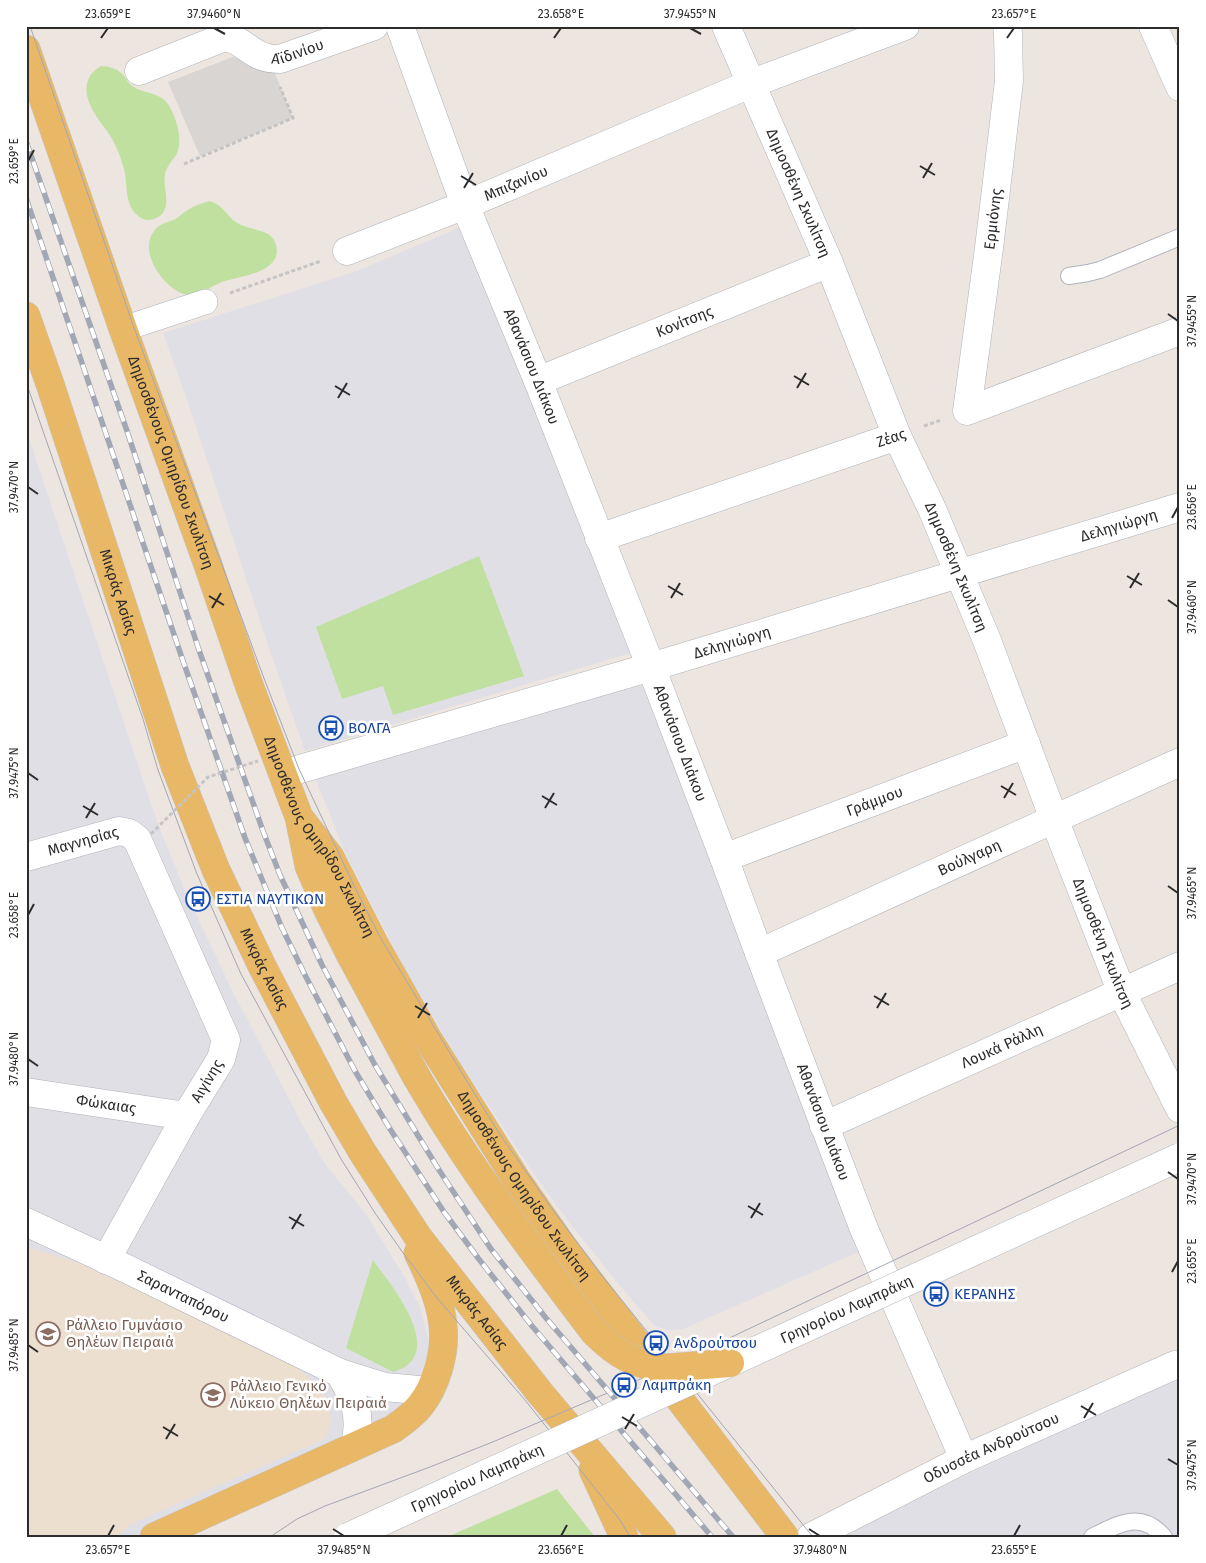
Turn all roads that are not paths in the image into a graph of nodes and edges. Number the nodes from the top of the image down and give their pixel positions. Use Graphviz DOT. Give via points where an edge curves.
graph roads {
  1 [pos="374,26"];
  2 [pos="400,26"];
  3 [pos="726,26"];
  4 [pos="905,26"];
  5 [pos="1007,26"];
  6 [pos="1153,26"];
  7 [pos="26,49"];
  8 [pos="139,71"];
  9 [pos="750,84"];
  10 [pos="1180,87"];
  11 [pos="465,205"];
  12 [pos="1180,237"];
  13 [pos="347,251"];
  14 [pos="829,263"];
  15 [pos="1069,276"];
  16 [pos="205,302"];
  17 [pos="26,316"];
  18 [pos="123,329"];
  19 [pos="1180,331"];
  20 [pos="538,381"];
  21 [pos="897,436"];
  22 [pos="1180,507"];
  23 [pos="599,538"];
  24 [pos="958,573"];
  25 [pos="651,667"];
  26 [pos="1026,744"];
  27 [pos="1180,762"];
  28 [pos="283,774"];
  29 [pos="299,817"];
  30 [pos="1054,819"];
  31 [pos="144,836"];
  32 [pos="26,857"];
  33 [pos="724,858"];
  34 [pos="759,953"];
  35 [pos="1180,966"];
  36 [pos="1122,993"];
  37 [pos="26,1092"];
  38 [pos="1180,1109"];
  39 [pos="186,1116"];
  40 [pos="824,1126"];
  41 [pos="1180,1157"];
  42 [pos="394,1202"];
  43 [pos="26,1222"];
  44 [pos="106,1260"];
  45 [pos="730,1363"];
  46 [pos="1175,1365"];
  47 [pos="340,1373"];
  48 [pos="429,1391"];
  49 [pos="579,1439"];
  50 [pos="355,1446"];
  51 [pos="964,1459"];
  52 [pos="1163,1536"];
  53 [pos="154,1537"];
  54 [pos="348,1537"];
  55 [pos="624,1537"];
  56 [pos="662,1537"];
  57 [pos="785,1537"];
  58 [pos="811,1537"];
  59 [pos="1092,1537"];
  1 -- 8 [label="street, Αϊδινίου" via="280,60 259,55 238,41 216,40"];
  2 -- 11 [label="street, Αθανάσιου Διάκου"];
  3 -- 9 [label="street, Δημοσθένη Σκυλίτση"];
  4 -- 9 [label="street, Μπιζανίου"];
  5 -- 19 [label="street, Ερμιόνης" via="1008,82 967,411"];
  6 -- 10 [label="street"];
  7 -- 18 [label="main road, Δημοσθένους Ομηρίδου Σκυλίτση"];
  9 -- 11 [label="street, Μπιζανίου"];
  9 -- 14 [label="street, Δημοσθένη Σκυλίτση"];
  11 -- 13 [label="street, Μπιζανίου"];
  11 -- 20 [label="street, Αθανάσιου Διάκου"];
  12 -- 15 [label="lane" via="1100,270"];
  14 -- 20 [label="street, Κονίτσης"];
  14 -- 21 [label="street, Δημοσθένη Σκυλίτση"];
  16 -- 18 [label="street"];
  17 -- 42 [label="main road, Μικράς Ασίας" via="203,839 272,985 333,1102"];
  18 -- 28 [label="main road, Δημοσθένους Ομηρίδου Σκυλίτση"];
  20 -- 23 [label="street, Αθανάσιου Διάκου"];
  21 -- 23 [label="street, Ζέας"];
  21 -- 24 [label="street, Δημοσθένη Σκυλίτση"];
  22 -- 24 [label="street, Δεληγιώργη"];
  23 -- 25 [label="street, Αθανάσιου Διάκου"];
  24 -- 25 [label="street, Δεληγιώργη"];
  24 -- 26 [label="street, Δημοσθένη Σκυλίτση"];
  25 -- 28 [label="street, Δεληγιώργη"];
  25 -- 33 [label="street, Αθανάσιου Διάκου"];
  26 -- 30 [label="street, Δημοσθένη Σκυλίτση"];
  26 -- 33 [label="street, Γράμμου"];
  27 -- 30 [label="street, Βούλγαρη"];
  28 -- 29 [label="main road, Δημοσθένους Ομηρίδου Σκυλίτση"];
  29 -- 45 [label="main road, bridge" via="309,866 327,908 416,1076 491,1194 594,1332 606,1344 643,1365 666,1368"];
  29 -- 57 [label="main road, Δημοσθένους Ομηρίδου Σκυλίτση" via="330,857 428,1039 516,1179 564,1248"];
  30 -- 34 [label="street, Βούλγαρη"];
  30 -- 36 [label="street, Δημοσθένη Σκυλίτση"];
  31 -- 32 [label="street, Μαγνησίας" via="119,831"];
  31 -- 39 [label="street, Αιγίνης" via="226,1040 221,1059"];
  33 -- 34 [label="street, Αθανάσιου Διάκου"];
  34 -- 40 [label="street, Αθανάσιου Διάκου"];
  35 -- 36 [label="street, Λουκά Ράλλη"];
  36 -- 38 [label="street, Δημοσθένη Σκυλίτση"];
  36 -- 40 [label="street, Λουκά Ράλλη"];
  37 -- 39 [label="street, Φώκαιας"];
  39 -- 44 [label="street, Αιγίνης"];
  40 -- 51 [label="street, Αθανάσιου Διάκου" via="870,1245"];
  41 -- 45 [label="street, Γρηγορίου Λαμπράκη, bridge"];
  42 -- 48 [label="main road" via="437,1298 443,1325 442,1356"];
  42 -- 49 [label="main road, Μικράς Ασίας" via="497,1339"];
  43 -- 44 [label="street, Σαρανταπόρου"];
  44 -- 47 [label="street, Σαρανταπόρου"];
  45 -- 54 [label="street, Γρηγορίου Λαμπράκη, bridge"];
  46 -- 51 [label="street, Οδυσσέα Ανδρούτσου"];
  47 -- 48 [label="street, Σαρανταπόρου" via="385,1387"];
  47 -- 50 [label="street" via="355,1405 358,1430"];
  48 -- 50 [label="main road" via="407,1420"];
  49 -- 55 [label="main road"];
  49 -- 56 [label="main road, Μικράς Ασίας"];
  50 -- 53 [label="main road"];
  51 -- 58 [label="street, Οδυσσέα Ανδρούτσου"];
  52 -- 59 [label="lane" via="1145,1523 1134,1521 1121,1523"];
}
